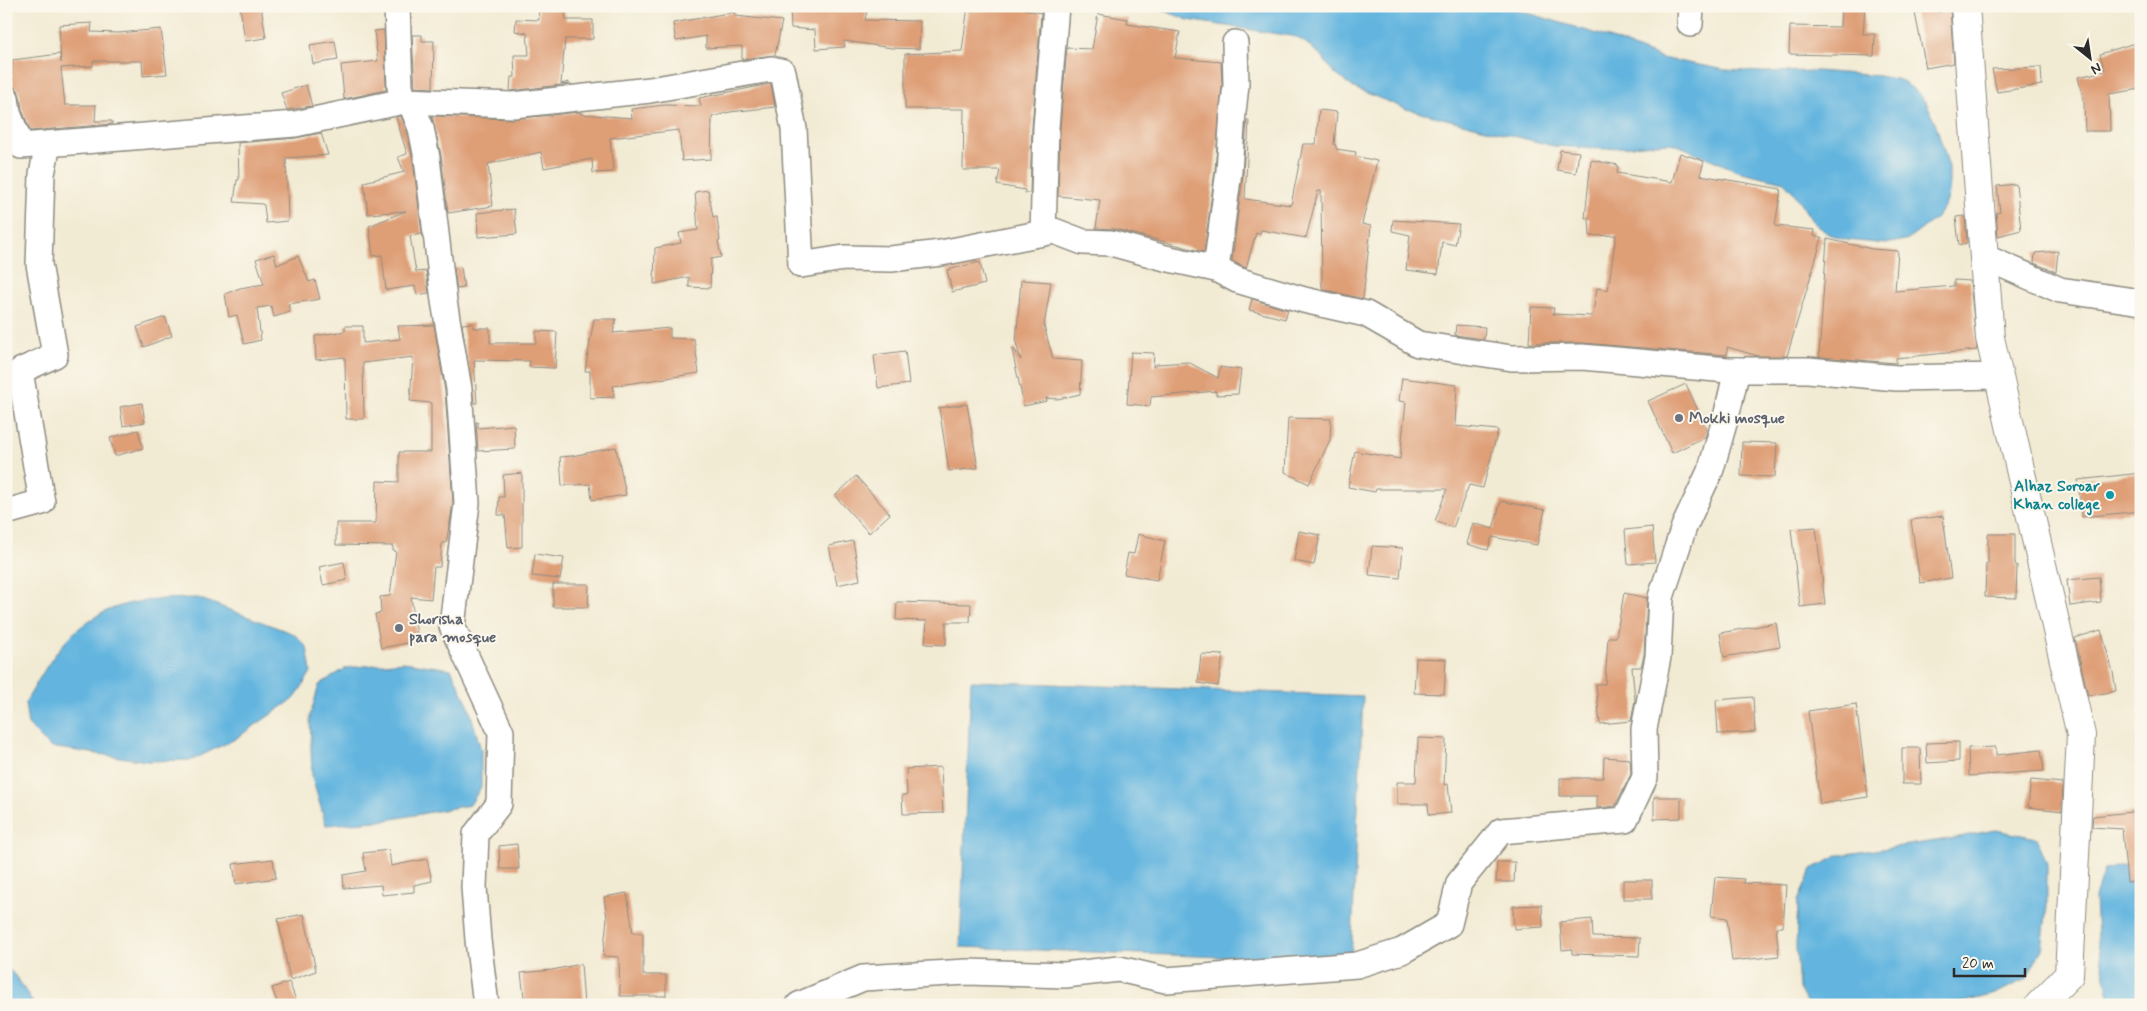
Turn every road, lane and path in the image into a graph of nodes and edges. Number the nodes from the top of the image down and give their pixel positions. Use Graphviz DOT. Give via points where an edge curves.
graph roads {
  1 [pos="397,6"];
  2 [pos="1056,6"];
  3 [pos="1965,6"];
  4 [pos="1235,43"];
  5 [pos="6,98"];
  6 [pos="407,101"];
  7 [pos="48,144"];
  8 [pos="1043,233"];
  9 [pos="1984,257"];
  10 [pos="1216,269"];
  11 [pos="2141,302"];
  12 [pos="1737,370"];
  13 [pos="1999,376"];
  14 [pos="6,512"];
  15 [pos="486,1005"];
  16 [pos="799,1005"];
  17 [pos="2040,1005"];
  1 -- 6 [label="street" via="400,87"];
  2 -- 8 [label="street" via="1046,128"];
  3 -- 9 [label="street"];
  4 -- 10 [label="street" via="1236,85 1229,171"];
  5 -- 7 [label="street" via="8,113 21,146"];
  6 -- 7 [label="street" via="295,124"];
  6 -- 8 [label="street" via="512,105 592,98 771,69 783,72 794,129 801,266 844,258 891,259 941,253"];
  6 -- 15 [label="street" via="421,128 427,158 444,301 459,389 467,503 452,626 501,732 499,804 476,834 474,887"];
  7 -- 14 [label="street" via="42,174 39,264 55,355 20,371 42,502"];
  8 -- 10 [label="street" via="1054,231 1082,242 1111,244"];
  9 -- 11 [label="street" via="2060,290"];
  9 -- 13 [label="street" via="1990,338"];
  10 -- 12 [label="street" via="1237,280 1366,314 1418,344 1512,358 1582,356"];
  12 -- 13 [label="street" via="1808,370 1898,378"];
  12 -- 16 [label="street" via="1711,469 1684,527 1661,597 1658,657 1644,729 1646,777 1625,820 1501,831 1459,883 1449,924 1402,951 1357,965 1166,980 1119,969 1065,975 967,972 863,978"];
  13 -- 17 [label="street" via="2081,735 2069,975"];
}
